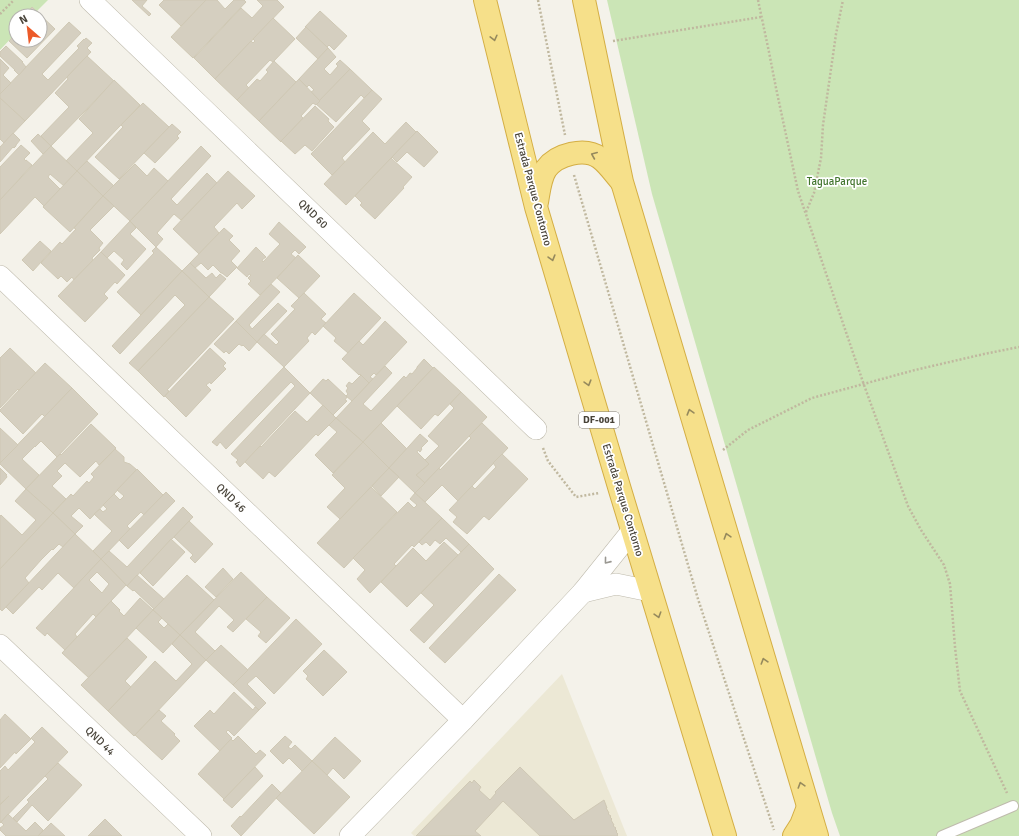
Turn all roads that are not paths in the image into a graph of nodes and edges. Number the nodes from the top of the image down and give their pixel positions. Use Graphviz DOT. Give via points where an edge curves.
graph roads {
  1 [pos="90,0"];
  2 [pos="485,0"];
  3 [pos="584,0"];
  4 [pos="622,182"];
  5 [pos="536,206"];
  6 [pos="0,276"];
  7 [pos="536,429"];
  8 [pos="632,531"];
  9 [pos="650,591"];
  10 [pos="583,592"];
  11 [pos="0,645"];
  12 [pos="462,720"];
  13 [pos="1013,806"];
  14 [pos="808,807"];
  15 [pos="722,829"];
  16 [pos="785,835"];
  17 [pos="201,836"];
  18 [pos="350,836"];
  19 [pos="739,836"];
  20 [pos="817,836"];
  21 [pos="942,836"];
  1 -- 7 [label="street, QND 60"];
  2 -- 5 [label="highway, Estrada Parque Contorno / DF-001, one-way"];
  3 -- 4 [label="highway"];
  4 -- 5 [label="highway, one-way" via="604,161 595,155 577,152 560,158 547,168"];
  14 -- 4 [label="highway, one-way"];
  5 -- 8 [label="highway, Estrada Parque Contorno / DF-001, one-way"];
  6 -- 12 [label="street, QND 46"];
  8 -- 9 [label="highway, Estrada Parque Contorno / DF-001"];
  8 -- 10 [label="street, one-way"];
  9 -- 10 [label="street" via="616,584"];
  9 -- 15 [label="highway, Estrada Parque Contorno / DF-001, one-way"];
  10 -- 12 [label="street"];
  11 -- 17 [label="street, QND 44"];
  12 -- 18 [label="street"];
  13 -- 21 [label="lane"];
  14 -- 16 [label="highway" via="801,825"];
  14 -- 20 [label="highway"];
  15 -- 19 [label="highway"];
}
